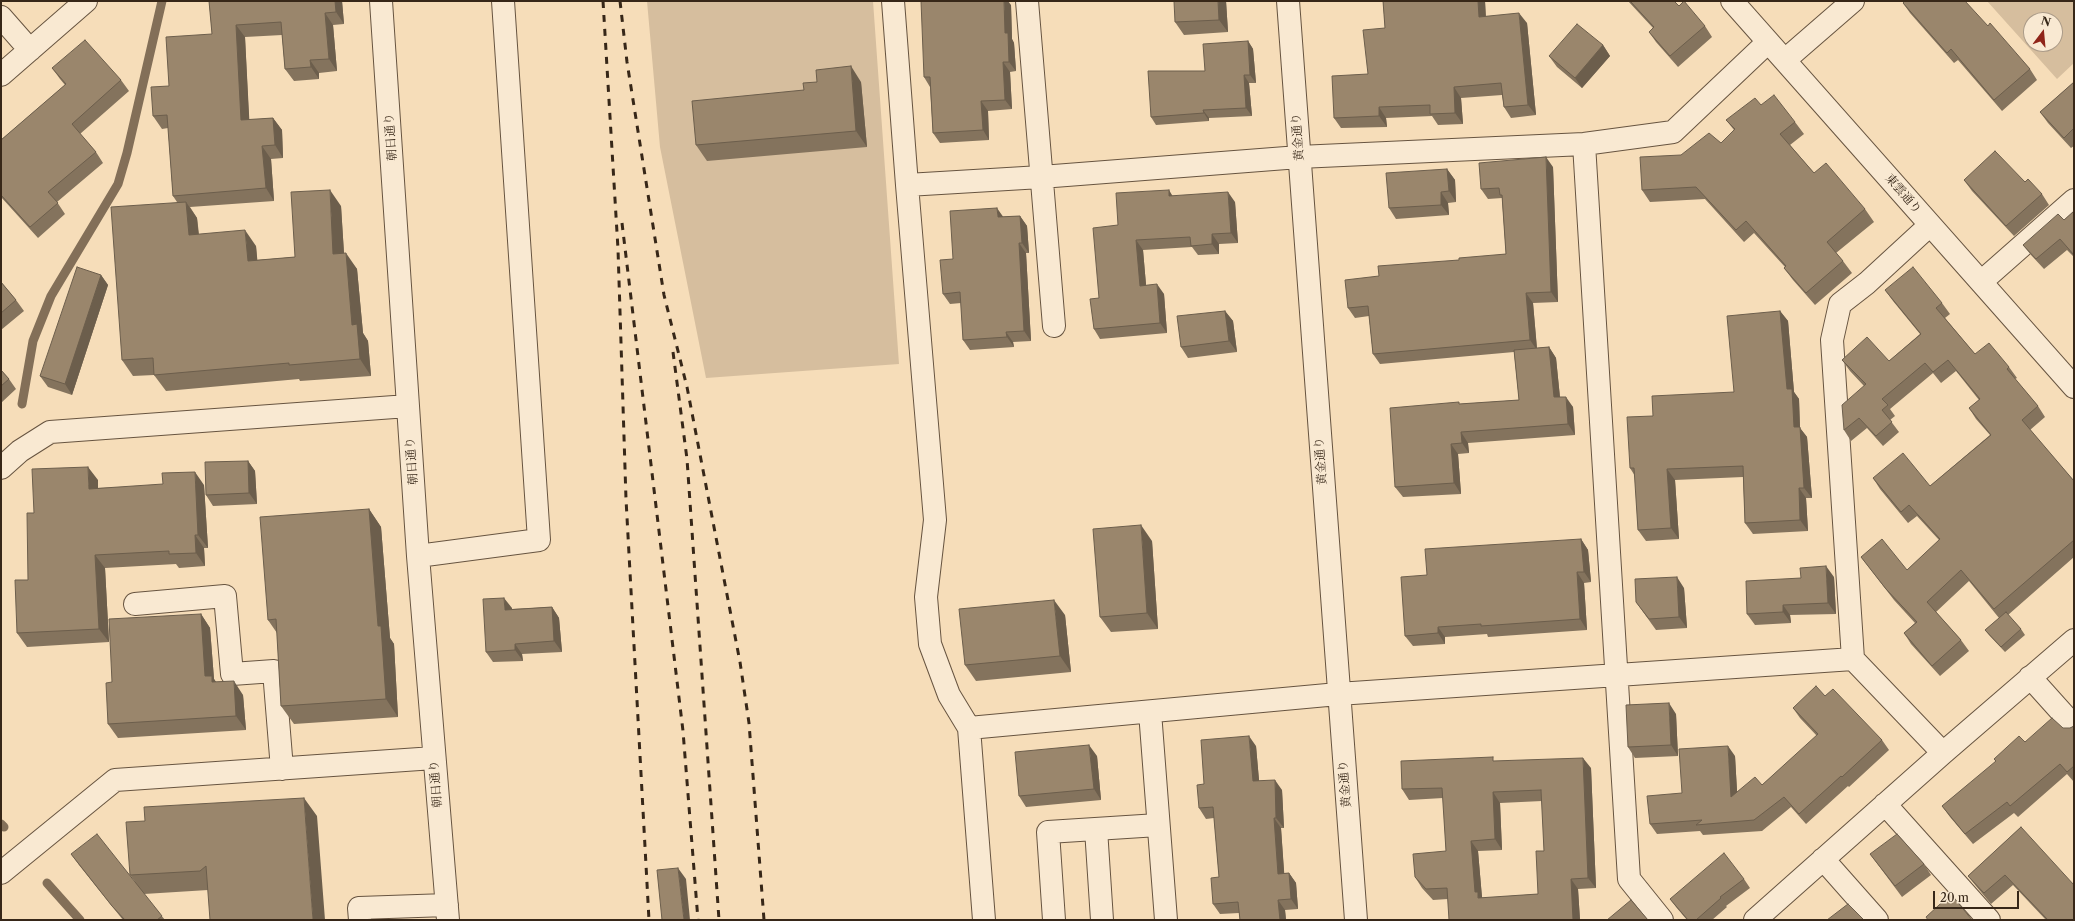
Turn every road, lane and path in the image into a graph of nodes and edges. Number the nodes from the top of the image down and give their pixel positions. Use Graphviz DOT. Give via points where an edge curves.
graph roads {
  1 [pos="86,1"];
  2 [pos="381,1"];
  3 [pos="503,1"];
  4 [pos="893,1"];
  5 [pos="1027,1"];
  6 [pos="1288,1"];
  7 [pos="1732,1"];
  8 [pos="1852,1"];
  9 [pos="1,17"];
  10 [pos="1768,42"];
  11 [pos="30,50"];
  12 [pos="1785,60"];
  13 [pos="1,75"];
  14 [pos="1584,144"];
  15 [pos="1299,157"];
  16 [pos="1041,177"];
  17 [pos="907,185"];
  18 [pos="2074,200"];
  19 [pos="1930,225"];
  20 [pos="1981,282"];
  21 [pos="1054,326"];
  22 [pos="2074,387"];
  23 [pos="408,406"];
  24 [pos="1,468"];
  25 [pos="418,556"];
  26 [pos="135,604"];
  27 [pos="2074,640"];
  28 [pos="1853,659"];
  29 [pos="1617,676"];
  30 [pos="2030,677"];
  31 [pos="1338,694"];
  32 [pos="1150,712"];
  33 [pos="2074,726"];
  34 [pos="969,728"];
  35 [pos="1943,753"];
  36 [pos="434,758"];
  37 [pos="282,769"];
  38 [pos="1885,804"];
  39 [pos="1158,825"];
  40 [pos="1096,829"];
  41 [pos="1823,859"];
  42 [pos="1,873"];
  43 [pos="447,912"];
  44 [pos="360,920"];
  45 [pos="984,920"];
  46 [pos="1054,920"];
  47 [pos="1102,920"];
  48 [pos="1166,920"];
  49 [pos="1356,920"];
  50 [pos="1662,920"];
  51 [pos="1755,920"];
  52 [pos="1876,920"];
  53 [pos="1989,920"];
  1 -- 11 [label="street"];
  2 -- 23 [label="street, 朝日通り"];
  3 -- 25 [label="street" via="539,540"];
  4 -- 17 [label="street"];
  5 -- 16 [label="street"];
  6 -- 15 [label="street, 黄金通り"];
  7 -- 10 [label="street, 東雲通り"];
  8 -- 12 [label="street"];
  9 -- 11 [label="street"];
  10 -- 12 [label="street, 東雲通り"];
  10 -- 14 [label="street" via="1673,132"];
  11 -- 13 [label="street"];
  12 -- 19 [label="street, 東雲通り"];
  14 -- 15 [label="street"];
  14 -- 29 [label="street"];
  15 -- 16 [label="street"];
  15 -- 31 [label="street, 黄金通り"];
  16 -- 17 [label="street"];
  16 -- 21 [label="street"];
  17 -- 34 [label="street" via="936,520 926,597 930,644 949,695"];
  18 -- 20 [label="street"];
  19 -- 20 [label="street, 東雲通り"];
  19 -- 28 [label="street" via="1840,304 1832,340"];
  20 -- 22 [label="street, 東雲通り"];
  23 -- 24 [label="street" via="50,432 20,451"];
  23 -- 25 [label="street, 朝日通り"];
  25 -- 36 [label="street, 朝日通り"];
  26 -- 37 [label="street" via="225,596 232,674 274,671"];
  27 -- 30 [label="street"];
  28 -- 29 [label="street"];
  28 -- 35 [label="street"];
  29 -- 31 [label="street"];
  29 -- 50 [label="street" via="1629,879"];
  30 -- 33 [label="street"];
  30 -- 35 [label="street"];
  31 -- 32 [label="street"];
  31 -- 49 [label="street, 黄金通り"];
  32 -- 34 [label="street"];
  32 -- 39 [label="street"];
  34 -- 45 [label="street"];
  35 -- 38 [label="street"];
  36 -- 37 [label="street"];
  36 -- 43 [label="street, 朝日通り"];
  37 -- 42 [label="street" via="115,780"];
  38 -- 41 [label="street"];
  38 -- 53 [label="street"];
  39 -- 40 [label="street"];
  39 -- 48 [label="street"];
  40 -- 46 [label="street" via="1048,832"];
  40 -- 47 [label="street"];
  41 -- 51 [label="street"];
  41 -- 52 [label="street"];
  43 -- 44 [label="street" via="359,908"];
}
